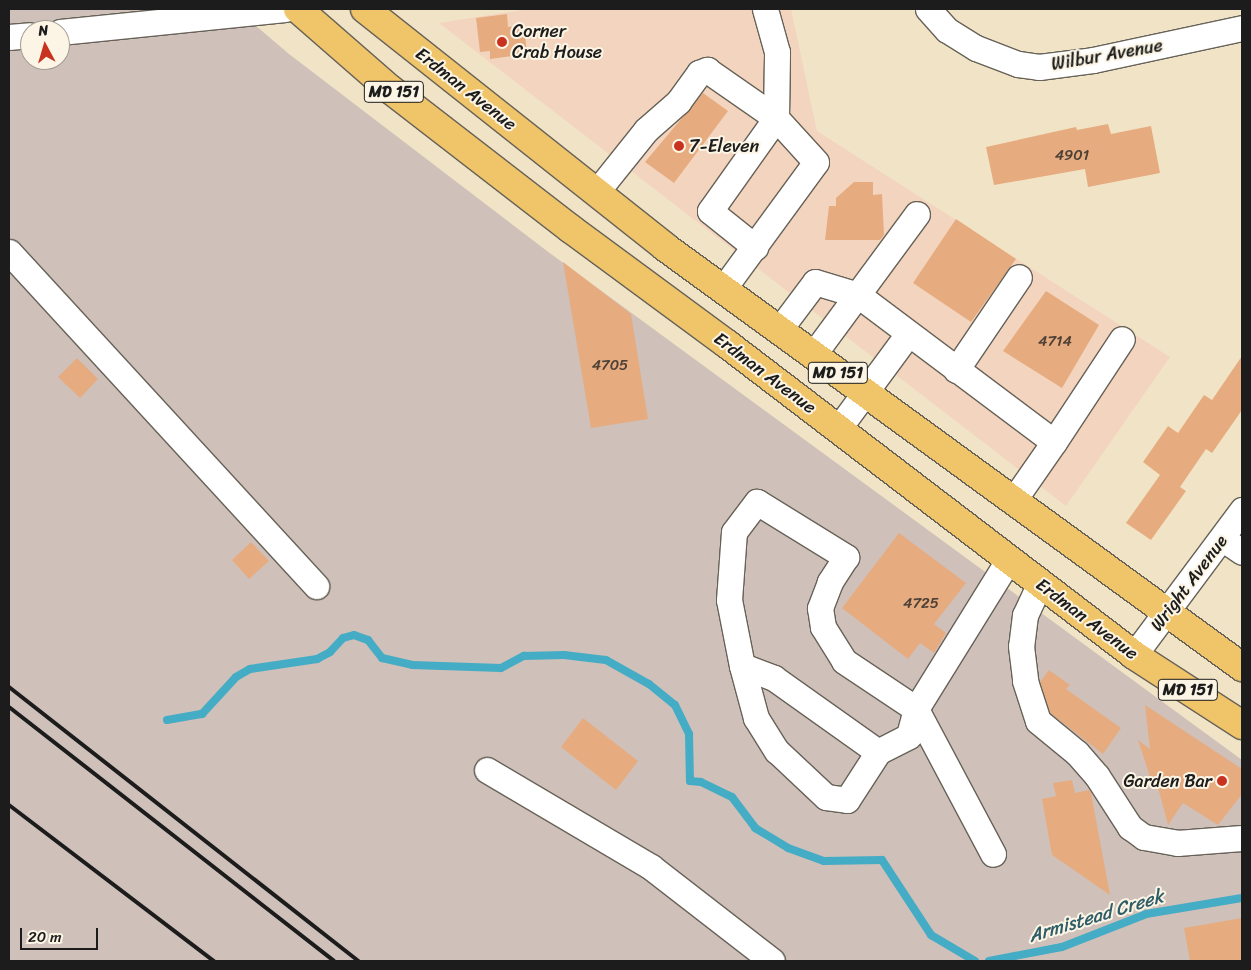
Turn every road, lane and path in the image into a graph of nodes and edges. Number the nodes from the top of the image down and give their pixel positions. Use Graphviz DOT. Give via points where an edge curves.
graph roads {
  1 [pos="285,9"];
  2 [pos="298,9"];
  3 [pos="365,9"];
  4 [pos="765,9"];
  5 [pos="928,9"];
  6 [pos="148,16"];
  7 [pos="1242,28"];
  8 [pos="70,30"];
  9 [pos="776,118"];
  10 [pos="598,190"];
  11 [pos="918,214"];
  12 [pos="755,247"];
  13 [pos="9,252"];
  14 [pos="1020,277"];
  15 [pos="723,289"];
  16 [pos="858,295"];
  17 [pos="779,330"];
  18 [pos="908,334"];
  19 [pos="1122,339"];
  20 [pos="813,355"];
  21 [pos="956,370"];
  22 [pos="865,392"];
  23 [pos="838,429"];
  24 [pos="1054,442"];
  25 [pos="1013,501"];
  26 [pos="1242,510"];
  27 [pos="1232,545"];
  28 [pos="1009,559"];
  29 [pos="1040,584"];
  30 [pos="316,586"];
  31 [pos="1165,612"];
  32 [pos="1134,655"];
  33 [pos="742,666"];
  34 [pos="1242,667"];
  35 [pos="916,709"];
  36 [pos="1242,725"];
  37 [pos="878,752"];
  38 [pos="488,770"];
  39 [pos="1242,838"];
  40 [pos="993,854"];
  41 [pos="772,961"];
  1 -- 6 [label="street"];
  2 -- 23 [label="main road, Erdman Avenue / MD 151" via="464,148"];
  3 -- 10 [label="main road, Erdman Avenue / MD 151"];
  4 -- 9 [label="street" via="777,52"];
  5 -- 7 [label="street, Wilbur Avenue" via="947,30 976,48 1018,64 1039,67 1093,60"];
  6 -- 8 [label="street"];
  9 -- 10 [label="street" via="707,70 699,73 678,102 646,130"];
  9 -- 12 [label="street" via="816,162"];
  9 -- 12 [label="street" via="710,211"];
  10 -- 15 [label="main road, Erdman Avenue / MD 151" via="665,247"];
  11 -- 16 [label="street"];
  12 -- 15 [label="street"];
  13 -- 30 [label="street"];
  14 -- 21 [label="street"];
  15 -- 17 [label="main road, Erdman Avenue / MD 151"];
  16 -- 17 [label="street" via="815,282"];
  16 -- 18 [label="street"];
  16 -- 20 [label="street"];
  17 -- 20 [label="main road, Erdman Avenue / MD 151"];
  18 -- 21 [label="street"];
  18 -- 22 [label="street"];
  19 -- 24 [label="street"];
  20 -- 22 [label="main road, Erdman Avenue / MD 151"];
  21 -- 24 [label="street"];
  22 -- 23 [label="street"];
  22 -- 25 [label="main road, Erdman Avenue / MD 151"];
  23 -- 28 [label="main road, Erdman Avenue / MD 151"];
  24 -- 25 [label="street"];
  25 -- 31 [label="main road, Erdman Avenue / MD 151"];
  26 -- 27 [label="street, Wright Avenue"];
  27 -- 31 [label="street, Wright Avenue"];
  28 -- 29 [label="main road, Erdman Avenue / MD 151"];
  28 -- 35 [label="street"];
  29 -- 32 [label="main road, Erdman Avenue / MD 151"];
  29 -- 39 [label="street" via="1025,615 1020,646 1025,681 1038,721 1082,759 1130,827 1144,837 1185,843"];
  31 -- 32 [label="street, Wright Avenue"];
  31 -- 34 [label="main road, Erdman Avenue / MD 151"];
  32 -- 36 [label="main road, Erdman Avenue / MD 151"];
  33 -- 35 [label="street" via="729,600 734,532 757,502 846,557 830,582 820,608 823,627 844,661"];
  33 -- 37 [label="street" via="774,678"];
  33 -- 37 [label="street" via="756,718 777,752 826,797 847,800"];
  35 -- 37 [label="street" via="909,736"];
  35 -- 40 [label="street"];
  38 -- 41 [label="street" via="651,867"];
}
